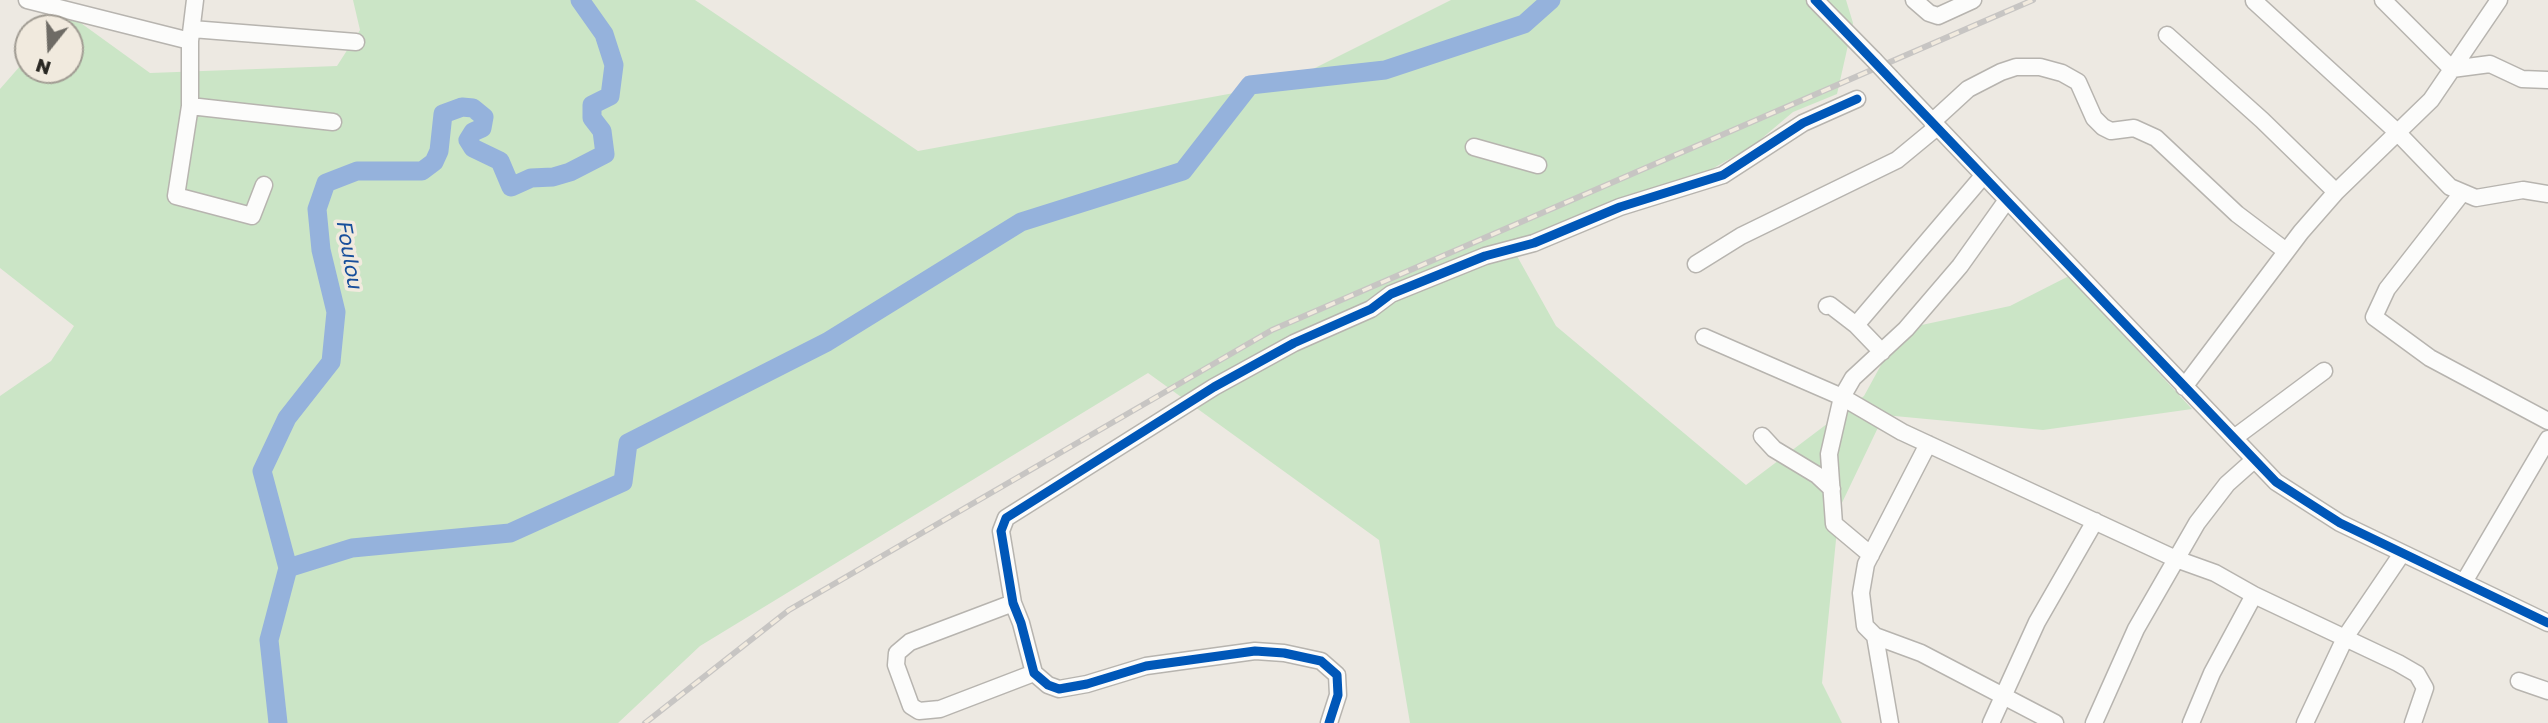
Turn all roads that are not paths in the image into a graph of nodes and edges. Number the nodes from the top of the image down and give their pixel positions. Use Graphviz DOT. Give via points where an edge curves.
graph roads {
  1 [pos="27,0"];
  2 [pos="1815,0"];
  3 [pos="1973,0"];
  4 [pos="2383,0"];
  5 [pos="2499,0"];
  6 [pos="1916,1"];
  7 [pos="2254,1"];
  8 [pos="192,4"];
  9 [pos="191,35"];
  10 [pos="2167,35"];
  11 [pos="356,42"];
  12 [pos="2452,69"];
  13 [pos="2548,80"];
  14 [pos="1857,99"];
  15 [pos="190,106"];
  16 [pos="333,122"];
  17 [pos="1935,125"];
  18 [pos="2396,131"];
  19 [pos="1474,147"];
  20 [pos="1538,165"];
  21 [pos="1983,176"];
  22 [pos="264,185"];
  23 [pos="2336,192"];
  24 [pos="2462,192"];
  25 [pos="2548,194"];
  26 [pos="2007,200"];
  27 [pos="2286,251"];
  28 [pos="1696,264"];
  29 [pos="1827,306"];
  30 [pos="1856,325"];
  31 [pos="1704,337"];
  32 [pos="1882,352"];
  33 [pos="2324,371"];
  34 [pos="2184,387"];
  35 [pos="1842,397"];
  36 [pos="2548,421"];
  37 [pos="1762,436"];
  38 [pos="2234,438"];
  39 [pos="2548,439"];
  40 [pos="1928,444"];
  41 [pos="2254,460"];
  42 [pos="1832,489"];
  43 [pos="2095,521"];
  44 [pos="1871,555"];
  45 [pos="2401,555"];
  46 [pos="2176,559"];
  47 [pos="2464,582"];
  48 [pos="2254,595"];
  49 [pos="1013,603"];
  50 [pos="2548,623"];
  51 [pos="1875,636"];
  52 [pos="2346,636"];
  53 [pos="1034,673"];
  54 [pos="2519,681"];
  55 [pos="2548,691"];
  56 [pos="2003,698"];
  57 [pos="1326,722"];
  58 [pos="1891,723"];
  59 [pos="1991,723"];
  60 [pos="2055,723"];
  61 [pos="2094,723"];
  62 [pos="2191,723"];
  63 [pos="2305,723"];
  64 [pos="2413,723"];
  1 -- 9 [label="street"];
  2 -- 17 [label="street, bridge"];
  3 -- 6 [label="street" via="1938,16"];
  4 -- 12 [label="street"];
  5 -- 12 [label="street"];
  7 -- 18 [label="street"];
  8 -- 9 [label="street"];
  9 -- 11 [label="street"];
  9 -- 15 [label="street"];
  10 -- 23 [label="street"];
  12 -- 13 [label="street" via="2490,64 2522,79"];
  12 -- 18 [label="street" via="2431,100"];
  14 -- 49 [label="street" via="1802,123 1723,175 1631,203 1534,243 1433,276 1214,387 1006,518 1001,531"];
  15 -- 16 [label="street"];
  15 -- 22 [label="street" via="177,196 252,216"];
  17 -- 21 [label="street"];
  17 -- 27 [label="street" via="1968,89 2001,72 2016,67 2062,73 2078,82 2103,127 2111,131 2134,128 2156,138 2237,214"];
  17 -- 28 [label="street" via="1897,160 1741,236"];
  18 -- 23 [label="street"];
  18 -- 24 [label="street" via="2450,187"];
  19 -- 20 [label="street"];
  21 -- 26 [label="street"];
  21 -- 30 [label="street"];
  23 -- 27 [label="street"];
  24 -- 25 [label="street" via="2476,198 2523,190"];
  24 -- 36 [label="street" via="2387,289 2374,317 2430,358"];
  26 -- 32 [label="street" via="1960,266"];
  26 -- 34 [label="street"];
  27 -- 34 [label="street"];
  29 -- 30 [label="street"];
  30 -- 32 [label="street"];
  31 -- 35 [label="street"];
  32 -- 35 [label="street" via="1853,378"];
  33 -- 38 [label="street"];
  34 -- 38 [label="street"];
  35 -- 40 [label="street"];
  35 -- 42 [label="street" via="1829,454"];
  37 -- 42 [label="street"];
  38 -- 41 [label="street"];
  39 -- 47 [label="street"];
  40 -- 43 [label="street"];
  40 -- 44 [label="street"];
  41 -- 45 [label="street" via="2302,501"];
  41 -- 46 [label="street" via="2211,504"];
  42 -- 44 [label="street" via="1834,524"];
  43 -- 46 [label="street"];
  43 -- 56 [label="street" via="2037,622"];
  44 -- 51 [label="street" via="1861,593 1865,626"];
  45 -- 47 [label="street"];
  45 -- 52 [label="street"];
  46 -- 48 [label="street" via="2215,573"];
  46 -- 61 [label="street" via="2136,629"];
  47 -- 50 [label="street"];
  48 -- 52 [label="street"];
  48 -- 62 [label="street"];
  49 -- 53 [label="street"];
  49 -- 53 [label="street" via="910,642 897,653 896,665 911,706 919,711 940,709"];
  51 -- 56 [label="street" via="1921,653"];
  51 -- 58 [label="street"];
  52 -- 63 [label="street"];
  52 -- 64 [label="street" via="2423,680 2423,703"];
  53 -- 57 [label="street" via="1059,689 1146,666 1241,653 1306,656 1337,675 1338,695"];
  54 -- 55 [label="street"];
  56 -- 59 [label="street"];
  56 -- 60 [label="street"];
}
